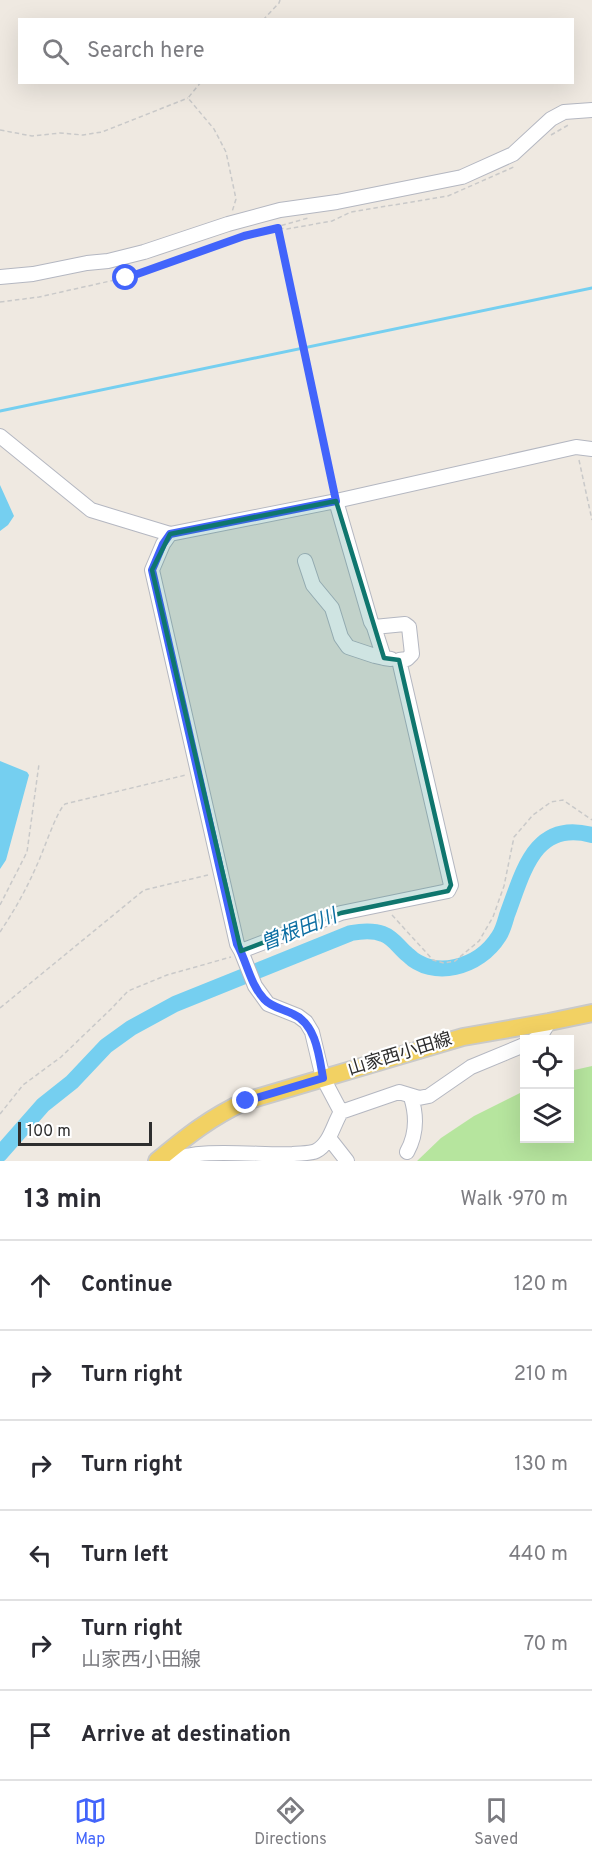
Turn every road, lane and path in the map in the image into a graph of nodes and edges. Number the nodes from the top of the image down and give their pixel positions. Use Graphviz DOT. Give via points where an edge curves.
graph roads {
  1 [pos="280,0"];
  2 [pos="265,18"];
  3 [pos="199,84"];
  4 [pos="188,98"];
  5 [pos="592,110"];
  6 [pos="0,130"];
  7 [pos="228,224"];
  8 [pos="0,277"];
  9 [pos="0,302"];
  10 [pos="0,436"];
  11 [pos="576,447"];
  12 [pos="592,449"];
  13 [pos="336,501"];
  14 [pos="592,520"];
  15 [pos="170,534"];
  16 [pos="305,561"];
  17 [pos="374,627"];
  18 [pos="384,658"];
  19 [pos="399,660"];
  20 [pos="39,764"];
  21 [pos="198,772"];
  22 [pos="592,820"];
  23 [pos="221,872"];
  24 [pos="0,905"];
  25 [pos="379,905"];
  26 [pos="0,932"];
  27 [pos="243,954"];
  28 [pos="0,1008"];
  29 [pos="592,1012"];
  30 [pos="549,1022"];
  31 [pos="541,1035"];
  32 [pos="520,1047"];
  33 [pos="323,1078"];
  34 [pos="411,1097"];
  35 [pos="341,1112"];
  36 [pos="0,1114"];
  37 [pos="329,1138"];
  38 [pos="407,1152"];
  39 [pos="317,1156"];
  40 [pos="157,1161"];
  41 [pos="173,1161"];
  42 [pos="347,1161"];
  1 -- 2 [label="path"];
  3 -- 4 [label="path"];
  4 -- 6 [label="path" via="102,132 32,136"];
  4 -- 7 [label="path" via="214,129 226,152 237,199"];
  5 -- 7 [label="street" via="564,111 551,118 513,154 462,177 280,210"];
  7 -- 8 [label="street" via="108,261"];
  9 -- 13 [label="path" via="137,275 244,236 278,228"];
  10 -- 15 [label="street" via="91,510"];
  11 -- 12 [label="street"];
  11 -- 13 [label="street"];
  11 -- 14 [label="path"];
  13 -- 15 [label="street"];
  13 -- 17 [label="street"];
  15 -- 21 [label="street" via="152,570"];
  16 -- 18 [label="street" via="313,585 332,608 340,637 348,647"];
  17 -- 18 [label="street"];
  17 -- 19 [label="street" via="409,627 412,654"];
  18 -- 19 [label="street"];
  19 -- 25 [label="street" via="452,885 448,891"];
  20 -- 24 [label="path" via="27,852"];
  21 -- 23 [label="street"];
  21 -- 26 [label="path" via="60,808 20,901"];
  22 -- 25 [label="path" via="563,800 550,802 533,815 514,837 493,917 480,941 455,961 433,960"];
  23 -- 27 [label="street" via="237,944"];
  23 -- 28 [label="path" via="144,890"];
  25 -- 27 [label="street" via="341,914"];
  27 -- 33 [label="street" via="255,986 268,1004 306,1022"];
  27 -- 36 [label="path" via="167,975 128,991 61,1057 23,1085"];
  29 -- 30 [label="main road, 山家西小田線"];
  30 -- 31 [label="street"];
  30 -- 33 [label="main road, 山家西小田線" via="463,1036"];
  32 -- 34 [label="street" via="471,1067 429,1096"];
  33 -- 35 [label="street"];
  33 -- 40 [label="main road, 山家西小田線" via="246,1101 219,1114"];
  34 -- 35 [label="street" via="399,1092"];
  34 -- 38 [label="street" via="417,1113"];
  35 -- 37 [label="street"];
  37 -- 39 [label="street"];
  37 -- 42 [label="street"];
  39 -- 41 [label="street" via="200,1154"];
}
